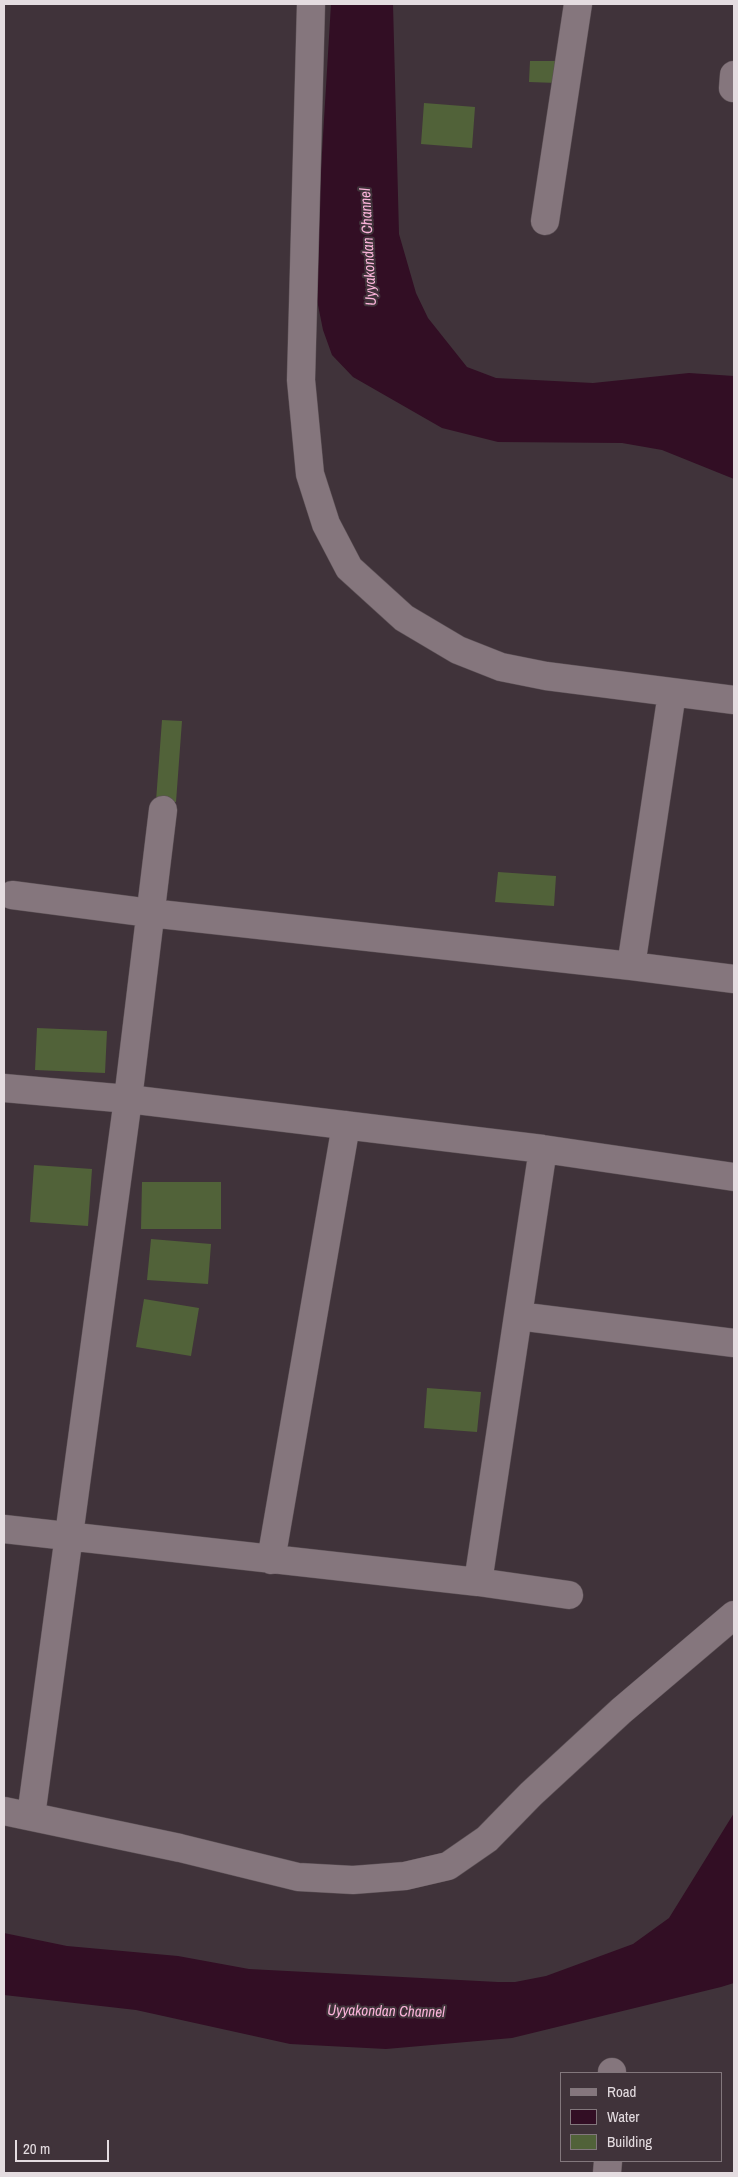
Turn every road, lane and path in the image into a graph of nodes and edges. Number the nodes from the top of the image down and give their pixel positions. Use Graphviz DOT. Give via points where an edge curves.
graph roads {
  1 [pos="310,4"];
  2 [pos="578,4"];
  3 [pos="545,221"];
  4 [pos="672,693"];
  5 [pos="734,700"];
  6 [pos="163,810"];
  7 [pos="12,895"];
  8 [pos="150,913"];
  9 [pos="631,966"];
  10 [pos="734,979"];
  11 [pos="4,1088"];
  12 [pos="128,1100"];
  13 [pos="346,1126"];
  14 [pos="543,1149"];
  15 [pos="734,1177"];
  16 [pos="518,1316"];
  17 [pos="734,1343"];
  18 [pos="4,1528"];
  19 [pos="69,1537"];
  20 [pos="271,1560"];
  21 [pos="478,1582"];
  22 [pos="569,1596"];
  23 [pos="734,1615"];
  24 [pos="4,1811"];
  25 [pos="31,1816"];
  1 -- 4 [label="street" via="301,380 310,474 326,524 349,568 404,618 458,650 501,667"];
  2 -- 3 [label="street"];
  4 -- 5 [label="street"];
  4 -- 9 [label="street"];
  6 -- 8 [label="street"];
  7 -- 8 [label="street"];
  8 -- 9 [label="street"];
  8 -- 12 [label="street"];
  9 -- 10 [label="street"];
  11 -- 12 [label="street"];
  12 -- 13 [label="street"];
  12 -- 19 [label="street"];
  13 -- 14 [label="street"];
  13 -- 20 [label="street"];
  14 -- 15 [label="street"];
  14 -- 16 [label="street"];
  16 -- 17 [label="street"];
  16 -- 21 [label="street"];
  18 -- 19 [label="street"];
  19 -- 20 [label="street"];
  19 -- 25 [label="street"];
  20 -- 21 [label="street"];
  21 -- 22 [label="street"];
  23 -- 25 [label="street" via="621,1711 488,1839 448,1866 397,1877 353,1880 298,1878 180,1848"];
  24 -- 25 [label="street"];
}
